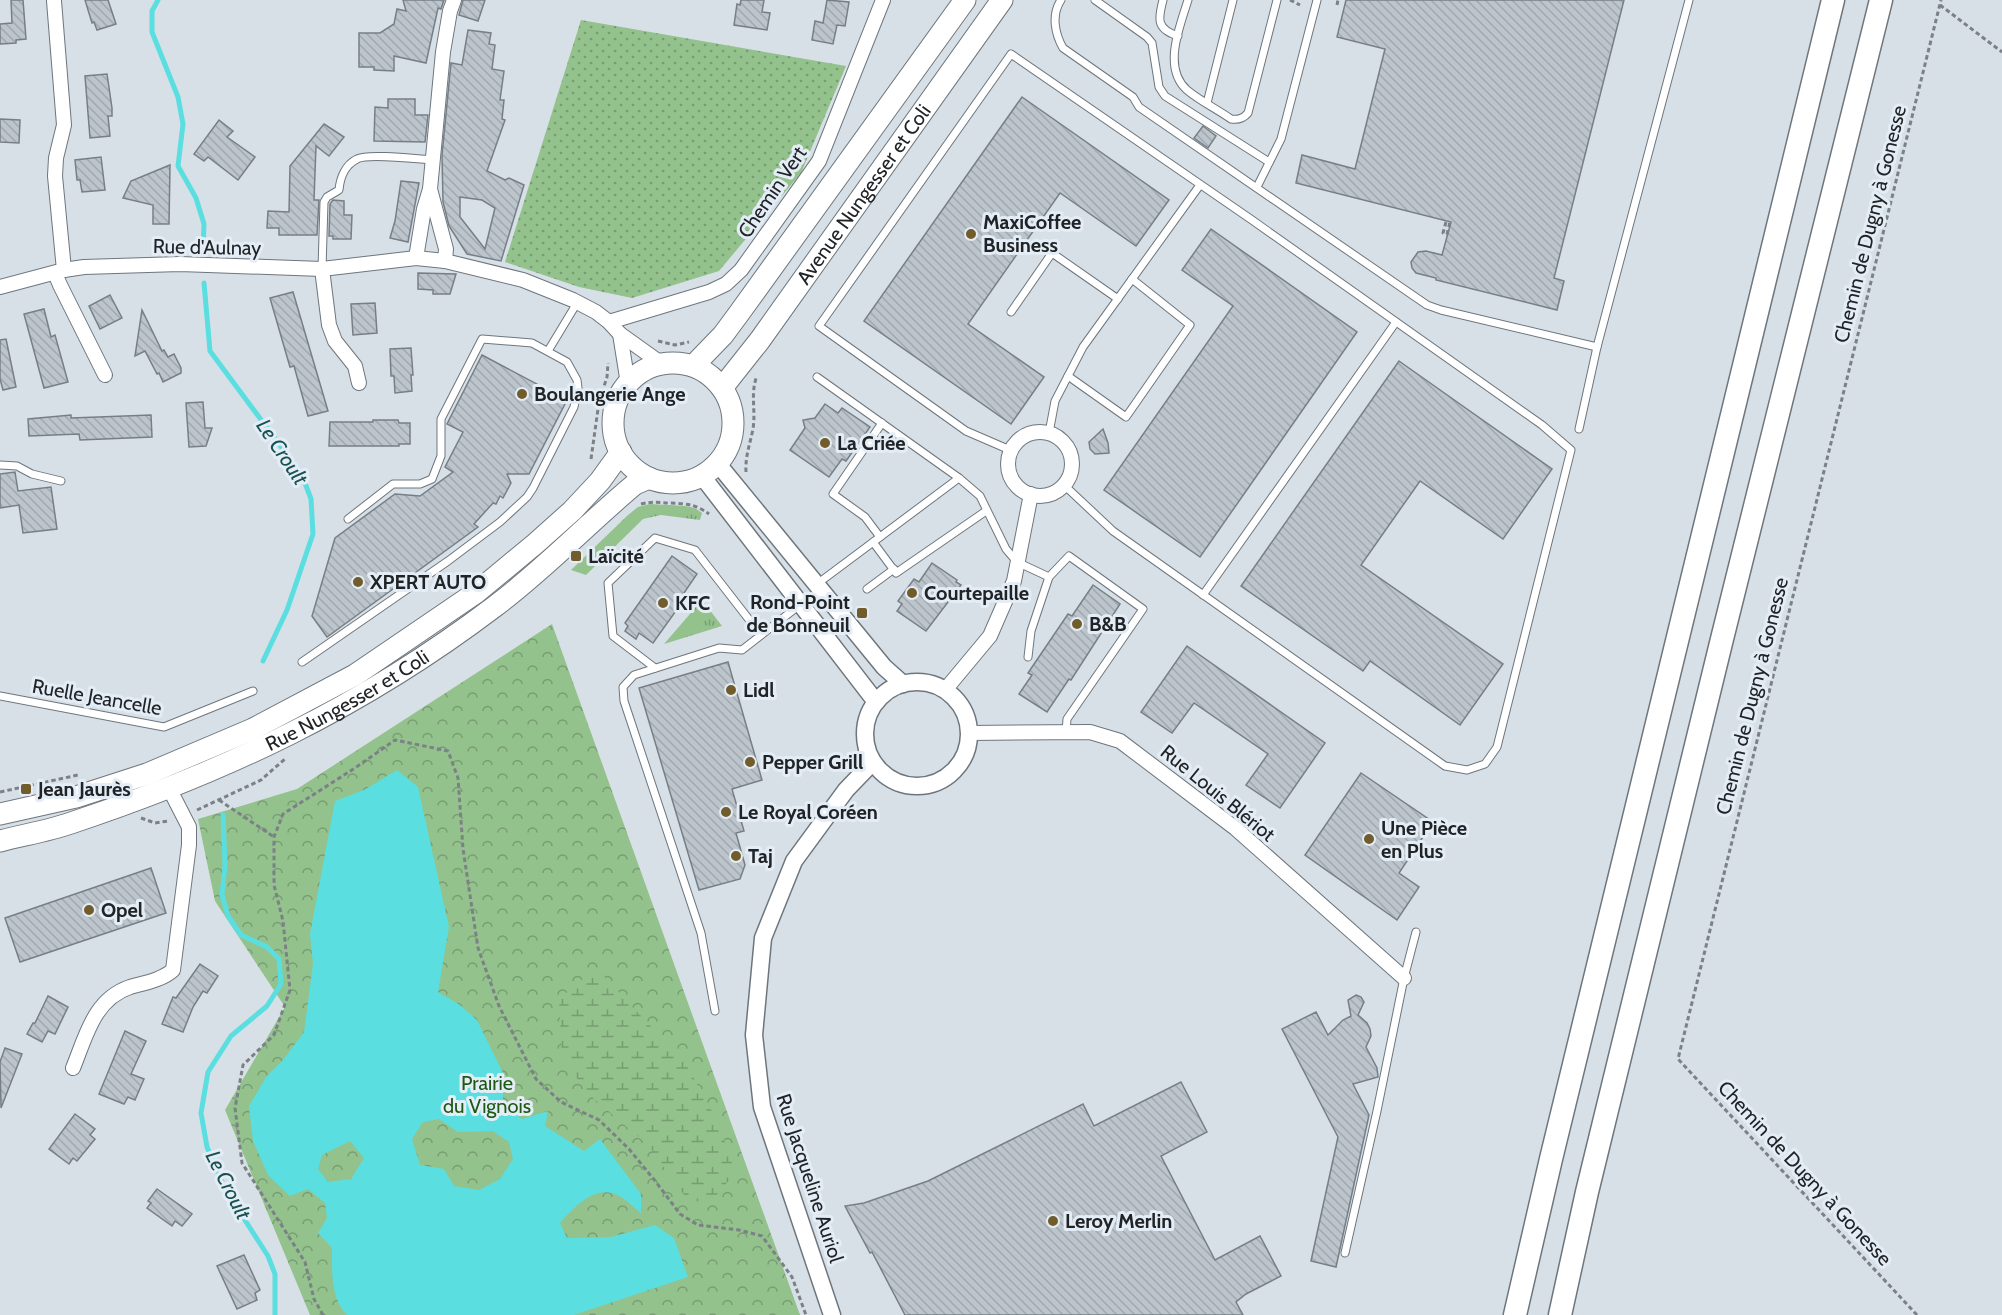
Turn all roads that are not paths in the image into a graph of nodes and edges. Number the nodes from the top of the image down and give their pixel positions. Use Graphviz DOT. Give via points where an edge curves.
graph roads {
  1 [pos="454,0"];
  2 [pos="883,0"];
  3 [pos="965,0"];
  4 [pos="1002,0"];
  5 [pos="1061,0"];
  6 [pos="1095,0"];
  7 [pos="1163,0"];
  8 [pos="1188,0"];
  9 [pos="1233,0"];
  10 [pos="1277,0"];
  11 [pos="1317,0"];
  12 [pos="1689,0"];
  13 [pos="1833,0"];
  14 [pos="1881,0"];
  15 [pos="54,1"];
  16 [pos="1178,36"];
  17 [pos="1207,103"];
  18 [pos="432,160"];
  19 [pos="1269,162"];
  20 [pos="1200,185"];
  21 [pos="1257,187"];
  22 [pos="430,189"];
  23 [pos="416,258"];
  24 [pos="445,261"];
  25 [pos="322,269"];
  26 [pos="60,272"];
  27 [pos="1132,279"];
  28 [pos="0,287"];
  29 [pos="1118,299"];
  30 [pos="577,303"];
  31 [pos="1011,312"];
  32 [pos="609,322"];
  33 [pos="1396,322"];
  34 [pos="620,334"];
  35 [pos="1597,347"];
  36 [pos="548,351"];
  37 [pos="662,364"];
  38 [pos="693,366"];
  39 [pos="105,375"];
  40 [pos="817,376"];
  41 [pos="1068,376"];
  42 [pos="359,383"];
  43 [pos="628,384"];
  44 [pos="722,388"];
  45 [pos="882,423"];
  46 [pos="1579,429"];
  47 [pos="1049,433"];
  48 [pos="1010,450"];
  49 [pos="621,452"];
  50 [pos="0,465"];
  51 [pos="710,470"];
  52 [pos="649,478"];
  53 [pos="958,478"];
  54 [pos="61,482"];
  55 [pos="1064,485"];
  56 [pos="1030,495"];
  57 [pos="986,511"];
  58 [pos="348,519"];
  59 [pos="880,537"];
  60 [pos="873,542"];
  61 [pos="1017,562"];
  62 [pos="894,569"];
  63 [pos="1049,577"];
  64 [pos="817,584"];
  65 [pos="867,589"];
  66 [pos="1203,595"];
  67 [pos="801,604"];
  68 [pos="761,635"];
  69 [pos="1028,657"];
  70 [pos="302,662"];
  71 [pos="655,668"];
  72 [pos="903,684"];
  73 [pos="945,690"];
  74 [pos="253,691"];
  75 [pos="0,696"];
  76 [pos="876,702"];
  77 [pos="1066,732"];
  78 [pos="969,733"];
  79 [pos="873,762"];
  80 [pos="169,788"];
  81 [pos="0,814"];
  82 [pos="0,841"];
  83 [pos="1416,932"];
  84 [pos="1404,978"];
  85 [pos="715,1011"];
  86 [pos="73,1068"];
  87 [pos="1345,1253"];
  88 [pos="832,1315"];
  89 [pos="1515,1315"];
  90 [pos="1560,1315"];
  1 -- 18 [label="street" via="443,52"];
  2 -- 32 [label="street, Chemin Vert" via="819,161 741,270 726,284 709,292"];
  3 -- 38 [label="main road, Avenue Nungesser et Coli" via="723,335"];
  4 -- 44 [label="main road, Avenue Nungesser et Coli"];
  5 -- 21 [label="lane" via="1055,27 1064,48 1133,97 1139,107"];
  6 -- 19 [label="lane" via="1152,43 1159,87 1165,96"];
  7 -- 16 [label="lane" via="1161,25 1166,32"];
  8 -- 16 [label="lane"];
  9 -- 17 [label="lane"];
  10 -- 17 [label="lane" via="1248,113 1244,118 1231,119"];
  11 -- 19 [label="lane" via="1281,140"];
  12 -- 35 [label="lane"];
  13 -- 89 [label="highway"];
  14 -- 90 [label="highway"];
  15 -- 26 [label="street" via="64,125 55,176"];
  16 -- 17 [label="lane" via="1174,60 1180,82"];
  18 -- 22 [label="street"];
  18 -- 25 [label="lane" via="363,156 350,164 340,178 339,190 324,202"];
  19 -- 21 [label="lane"];
  20 -- 27 [label="lane"];
  20 -- 33 [label="lane"];
  20 -- 48 [label="lane" via="1011,54 819,326 966,431"];
  21 -- 35 [label="lane" via="1427,304"];
  22 -- 23 [label="street"];
  22 -- 24 [label="street" via="446,249"];
  23 -- 24 [label="street, Rue d'Aulnay"];
  23 -- 25 [label="street, Rue d'Aulnay"];
  24 -- 30 [label="street, Rue d'Aulnay" via="523,280"];
  25 -- 26 [label="street, Rue d'Aulnay" via="180,264 84,267"];
  25 -- 42 [label="street" via="329,325 335,341 355,366"];
  26 -- 28 [label="street, Rue d'Aulnay"];
  26 -- 39 [label="street" via="60,285"];
  27 -- 29 [label="lane"];
  27 -- 41 [label="lane" via="1190,325 1126,417"];
  29 -- 31 [label="lane" via="1052,253"];
  29 -- 41 [label="lane" via="1083,347"];
  30 -- 32 [label="street, Rue d'Aulnay"];
  30 -- 36 [label="lane"];
  32 -- 34 [label="street, Rue d'Aulnay"];
  33 -- 66 [label="lane"];
  33 -- 66 [label="lane" via="1542,425 1571,450 1497,747 1485,764 1467,770 1445,766"];
  34 -- 37 [label="street, Rue d'Aulnay"];
  34 -- 43 [label="street"];
  35 -- 46 [label="lane"];
  36 -- 58 [label="lane" via="526,342 482,339 441,419 441,456 432,479 420,484 393,484"];
  36 -- 70 [label="lane" via="573,369 578,388 574,407 527,496 448,561"];
  37 -- 38 [label="main road"];
  37 -- 43 [label="main road" via="649,368"];
  38 -- 44 [label="main road" via="709,374"];
  40 -- 45 [label="lane"];
  41 -- 47 [label="lane" via="1055,401"];
  43 -- 49 [label="main road" via="618,401 614,420"];
  44 -- 51 [label="main road" via="731,406 734,426 729,446"];
  45 -- 53 [label="lane"];
  45 -- 59 [label="lane" via="833,494 865,517"];
  47 -- 48 [label="street" via="1031,433 1015,442"];
  47 -- 55 [label="street" via="1064,443 1072,459"];
  48 -- 56 [label="street" via="1011,477"];
  49 -- 52 [label="main road" via="635,470"];
  49 -- 81 [label="main road, Rue Nungesser et Coli" via="586,496 535,544 477,592 355,675 253,729 147,774 76,797"];
  50 -- 54 [label="lane" via="17,466"];
  51 -- 52 [label="main road" via="684,482 666,483"];
  51 -- 64 [label="street"];
  51 -- 67 [label="street"];
  52 -- 80 [label="main road, Rue Nungesser et Coli" via="635,484 496,606 388,681 262,749"];
  53 -- 57 [label="lane" via="980,496"];
  53 -- 59 [label="lane"];
  55 -- 56 [label="street" via="1049,495"];
  55 -- 66 [label="lane" via="1113,531"];
  56 -- 61 [label="street"];
  57 -- 61 [label="lane"];
  57 -- 62 [label="lane" via="896,573"];
  59 -- 60 [label="lane"];
  60 -- 62 [label="lane"];
  60 -- 64 [label="lane"];
  61 -- 63 [label="lane"];
  61 -- 73 [label="street" via="1014,581 990,636"];
  62 -- 65 [label="lane"];
  63 -- 69 [label="lane" via="1031,631"];
  63 -- 77 [label="lane" via="1069,556 1143,609 1067,719"];
  64 -- 72 [label="street" via="884,667"];
  67 -- 68 [label="lane"];
  67 -- 76 [label="street"];
  68 -- 71 [label="lane" via="742,650 719,648"];
  68 -- 71 [label="lane" via="695,550 655,538 608,583 613,636"];
  71 -- 85 [label="lane" via="634,675 623,687 624,701 701,933"];
  72 -- 73 [label="street" via="931,684"];
  72 -- 76 [label="street"];
  73 -- 78 [label="street" via="958,702"];
  74 -- 75 [label="lane, Ruelle Jeancelle" via="164,727"];
  76 -- 79 [label="street" via="865,727 866,746"];
  77 -- 78 [label="street, Rue Louis Blériot"];
  77 -- 84 [label="street, Rue Louis Blériot" via="1090,732 1120,741 1235,828"];
  78 -- 79 [label="street" via="960,763 934,783 901,783 886,776"];
  79 -- 88 [label="street, Rue Jacqueline Auriol" via="846,790 794,861 763,938 754,1035 762,1107"];
  80 -- 82 [label="main road, Rue Nungesser et Coli" via="68,824"];
  80 -- 86 [label="street" via="189,827 173,970 111,996 97,1011"];
  83 -- 84 [label="lane"];
  84 -- 87 [label="lane"];
}
